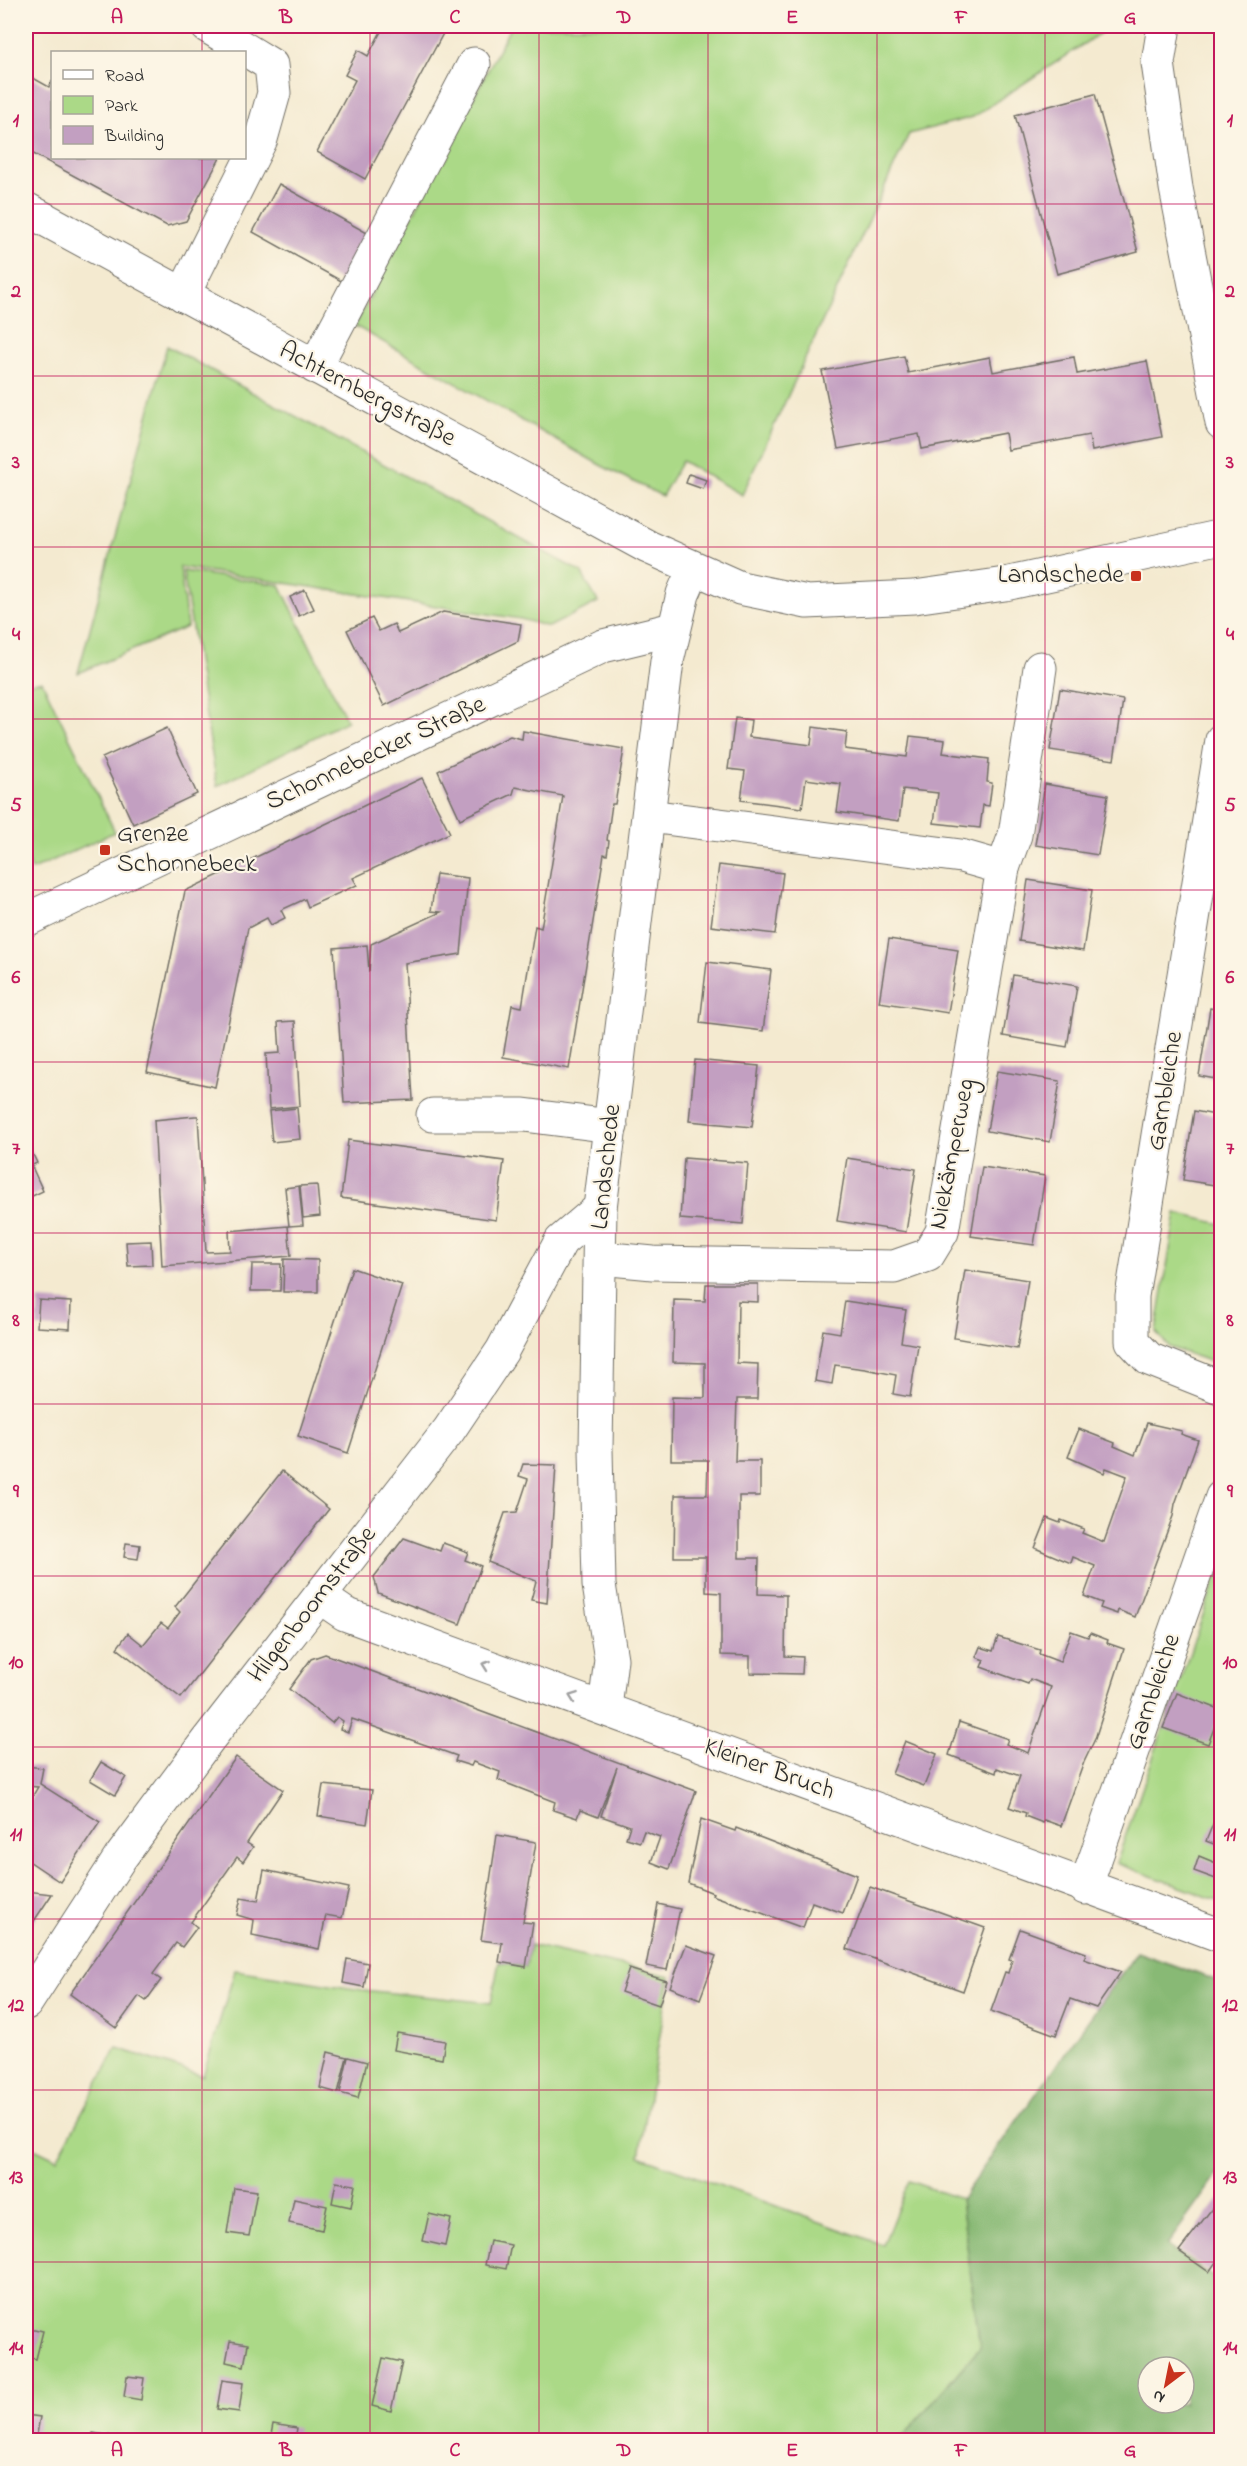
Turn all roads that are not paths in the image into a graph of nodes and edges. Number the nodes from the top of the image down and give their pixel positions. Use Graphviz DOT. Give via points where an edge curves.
graph roads {
  1 [pos="207,26"];
  2 [pos="1164,26"];
  3 [pos="474,64"];
  4 [pos="26,209"];
  5 [pos="183,295"];
  6 [pos="315,367"];
  7 [pos="1221,423"];
  8 [pos="1221,537"];
  9 [pos="702,573"];
  10 [pos="673,629"];
  11 [pos="1040,668"];
  12 [pos="1221,740"];
  13 [pos="649,816"];
  14 [pos="1003,868"];
  15 [pos="26,920"];
  16 [pos="433,1114"];
  17 [pos="611,1125"];
  18 [pos="600,1208"];
  19 [pos="600,1258"];
  20 [pos="1221,1388"];
  21 [pos="1221,1497"];
  22 [pos="320,1597"];
  23 [pos="605,1708"];
  24 [pos="1085,1888"];
  25 [pos="1221,1936"];
  26 [pos="26,2003"];
  1 -- 5 [label="street" via="271,65 274,93 261,139"];
  2 -- 7 [label="street" via="1158,63 1170,152"];
  3 -- 6 [label="street"];
  4 -- 5 [label="street, Achternbergstraße"];
  5 -- 6 [label="street, Achternbergstraße"];
  6 -- 9 [label="street, Achternbergstraße"];
  8 -- 9 [label="street, Achternbergstraße" via="1005,584 914,597 807,602 740,588"];
  9 -- 10 [label="street" via="682,594"];
  10 -- 13 [label="street, Landschede"];
  10 -- 15 [label="street, Schonnebecker Straße" via="603,646"];
  11 -- 14 [label="street, Niekämperweg" via="1015,835"];
  12 -- 20 [label="street, Garnbleiche" via="1132,1296 1132,1341 1149,1359"];
  13 -- 14 [label="street" via="961,856"];
  13 -- 17 [label="street, Landschede"];
  14 -- 19 [label="street, Niekämperweg" via="942,1232 928,1255 894,1267 653,1263"];
  16 -- 17 [label="street" via="524,1115"];
  17 -- 18 [label="street, Landschede"];
  18 -- 19 [label="street, Landschede"];
  18 -- 22 [label="street, Hilgenboomstraße" via="561,1241 502,1352 449,1431"];
  19 -- 23 [label="street, Landschede" via="596,1449 599,1585 611,1659"];
  21 -- 24 [label="street, Garnbleiche"];
  23 -- 22 [label="street, Kleiner Bruch, one-way" via="345,1614"];
  22 -- 26 [label="street, Hilgenboomstraße" via="120,1858"];
  23 -- 24 [label="street, Kleiner Bruch"];
  24 -- 25 [label="street, Kleiner Bruch"];
}
